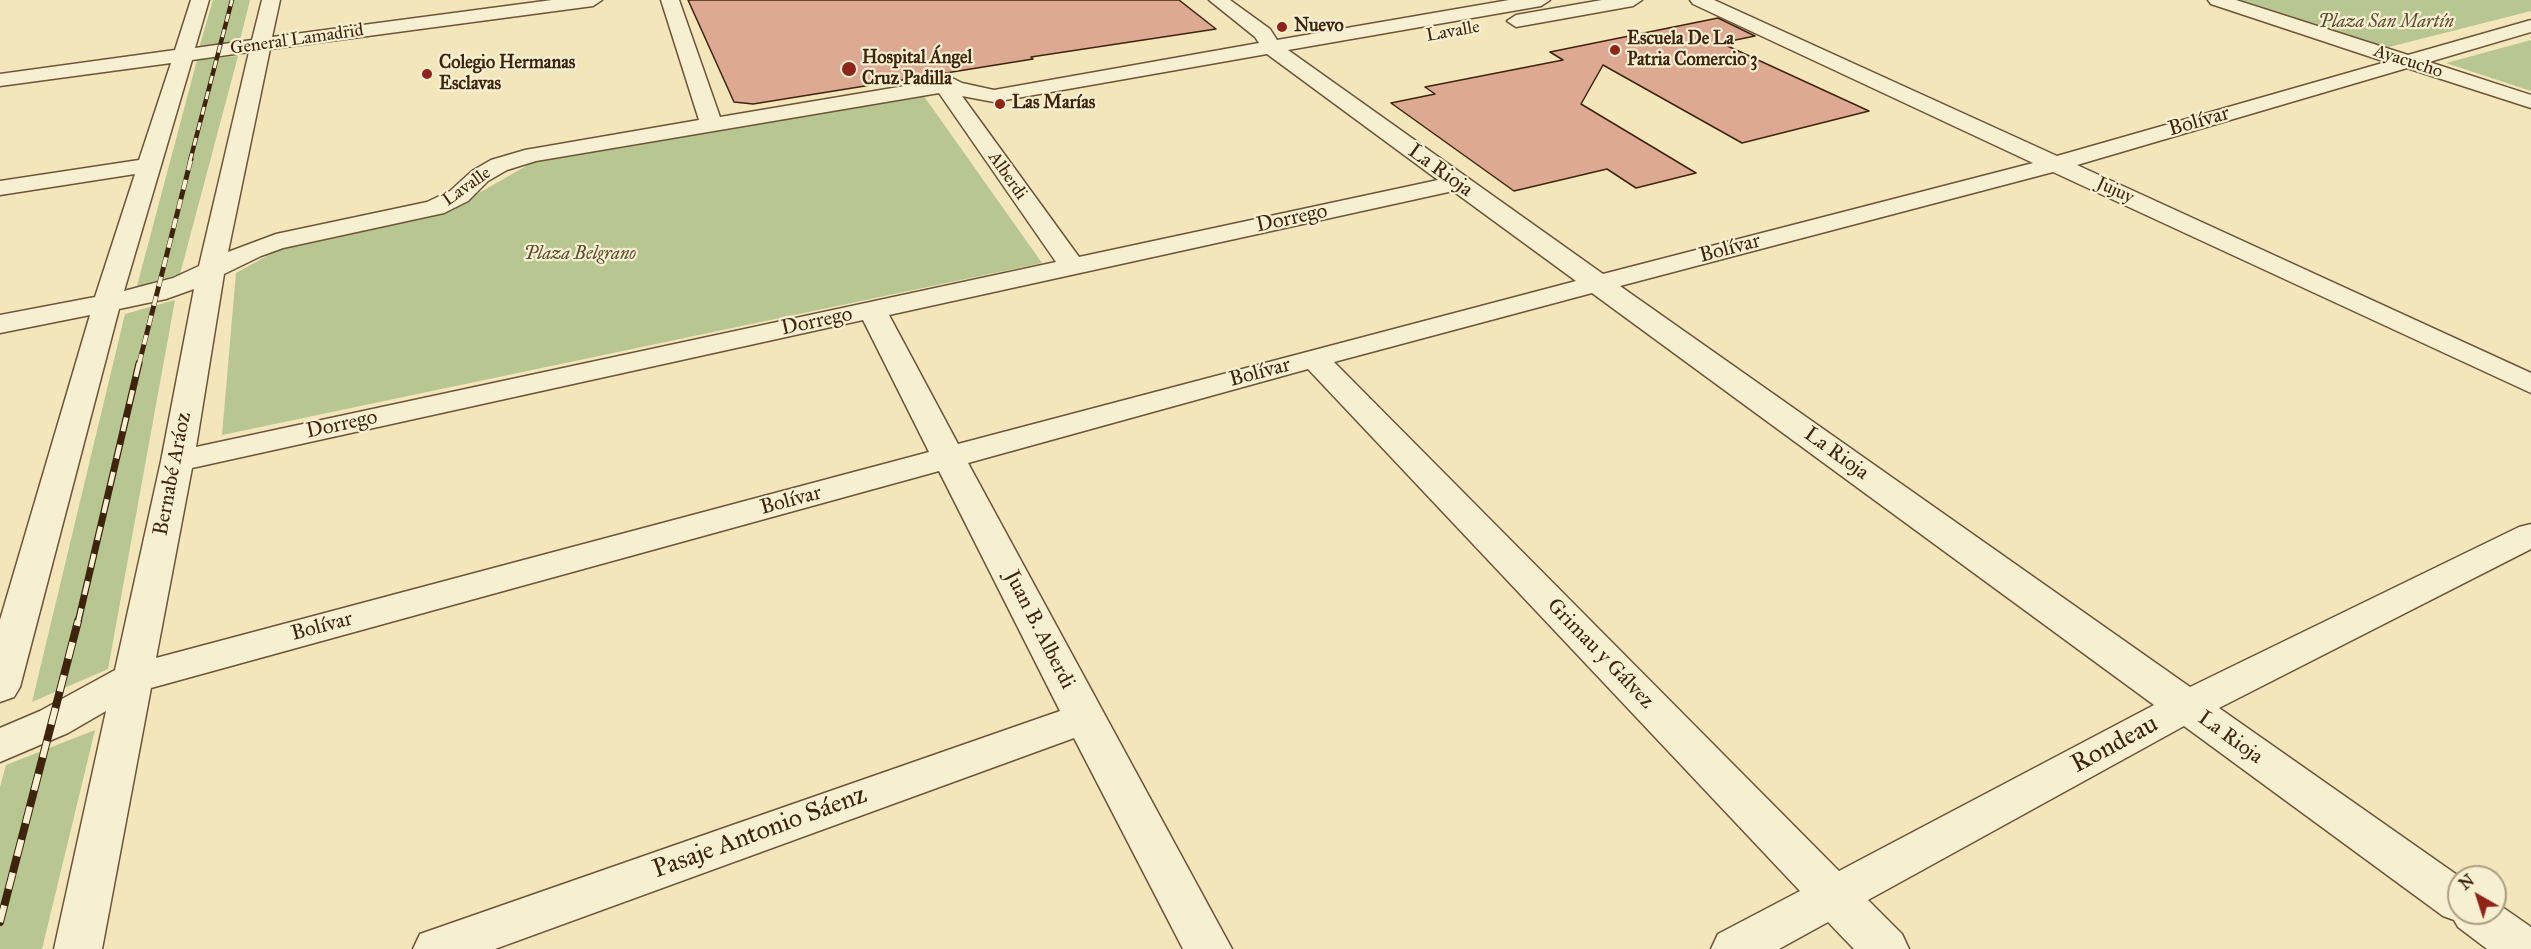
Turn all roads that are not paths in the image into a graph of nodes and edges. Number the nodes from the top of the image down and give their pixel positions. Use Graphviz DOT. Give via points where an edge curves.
graph roads {
  1 [pos="200,0"];
  2 [pos="271,0"];
  3 [pos="593,0"];
  4 [pos="670,0"];
  5 [pos="1218,0"];
  6 [pos="1541,0"];
  7 [pos="1633,0"];
  8 [pos="1699,0"];
  9 [pos="2217,0"];
  10 [pos="2531,26"];
  11 [pos="1267,41"];
  12 [pos="263,44"];
  13 [pos="185,55"];
  14 [pos="2407,62"];
  15 [pos="0,80"];
  16 [pos="944,86"];
  17 [pos="2531,102"];
  18 [pos="711,123"];
  19 [pos="2056,164"];
  20 [pos="150,165"];
  21 [pos="1456,183"];
  22 [pos="0,188"];
  23 [pos="1071,265"];
  24 [pos="210,270"];
  25 [pos="1599,283"];
  26 [pos="107,303"];
  27 [pos="872,310"];
  28 [pos="0,324"];
  29 [pos="1314,358"];
  30 [pos="2531,384"];
  31 [pos="951,459"];
  32 [pos="177,461"];
  33 [pos="2531,535"];
  34 [pos="131,679"];
  35 [pos="0,687"];
  36 [pos="2187,706"];
  37 [pos="1084,718"];
  38 [pos="0,746"];
  39 [pos="2447,893"];
  40 [pos="1833,896"];
  41 [pos="2491,925"];
  42 [pos="78,949"];
  43 [pos="437,949"];
  44 [pos="1208,949"];
  45 [pos="1735,949"];
  46 [pos="1885,949"];
  47 [pos="2524,949"];
  1 -- 13 [label="street"];
  2 -- 12 [label="street, Bernabé Aráoz"];
  3 -- 12 [label="street, General Lamadrid"];
  4 -- 18 [label="street"];
  5 -- 11 [label="street, La Rioja"];
  6 -- 11 [label="street, Lavalle"];
  7 -- 11 [label="street, Lavalle" via="1330,54"];
  8 -- 19 [label="street, Jujuy"];
  9 -- 14 [label="street, Ayacucho"];
  10 -- 14 [label="street, Bolívar"];
  11 -- 16 [label="street, Lavalle" via="994,96"];
  11 -- 21 [label="street, La Rioja"];
  12 -- 13 [label="street, General Lamadrid"];
  12 -- 24 [label="street, Bernabé Aráoz"];
  13 -- 15 [label="street, General Lamadrid"];
  13 -- 20 [label="street"];
  14 -- 17 [label="street, Ayacucho"];
  14 -- 19 [label="street, Bolívar"];
  16 -- 18 [label="street, Lavalle"];
  16 -- 23 [label="street, Alberdi"];
  18 -- 24 [label="street, Lavalle" via="533,155 499,165 459,196 435,208 276,242"];
  19 -- 25 [label="street, Bolívar"];
  19 -- 30 [label="street, Jujuy"];
  20 -- 22 [label="street"];
  20 -- 26 [label="street"];
  21 -- 23 [label="street, Dorrego"];
  21 -- 25 [label="street, La Rioja"];
  23 -- 27 [label="street, Dorrego"];
  24 -- 26 [label="street, Lavalle" via="156,293"];
  24 -- 32 [label="street, Bernabé Aráoz"];
  25 -- 29 [label="street, Bolívar"];
  25 -- 36 [label="street, La Rioja"];
  26 -- 28 [label="street, Lavalle"];
  26 -- 35 [label="street"];
  27 -- 31 [label="street, Juan B. Alberdi"];
  27 -- 32 [label="street, Dorrego"];
  29 -- 31 [label="street, Bolívar"];
  29 -- 40 [label="street, Grimau y Gálvez"];
  31 -- 34 [label="street, Bolívar"];
  31 -- 37 [label="street, Juan B. Alberdi"];
  32 -- 34 [label="street, Bernabé Aráoz"];
  33 -- 36 [label="street, Rondeau"];
  34 -- 38 [label="street, Bolívar" via="54,722"];
  34 -- 42 [label="street, Bernabé Aráoz"];
  36 -- 39 [label="street, La Rioja"];
  36 -- 40 [label="street, Rondeau"];
  37 -- 43 [label="street, Pasaje Antonio Sáenz"];
  37 -- 44 [label="street, Juan B. Alberdi"];
  40 -- 45 [label="street, Rondeau"];
  40 -- 46 [label="street, Grimau y Gálvez"];
  41 -- 47 [label="street"];
}
